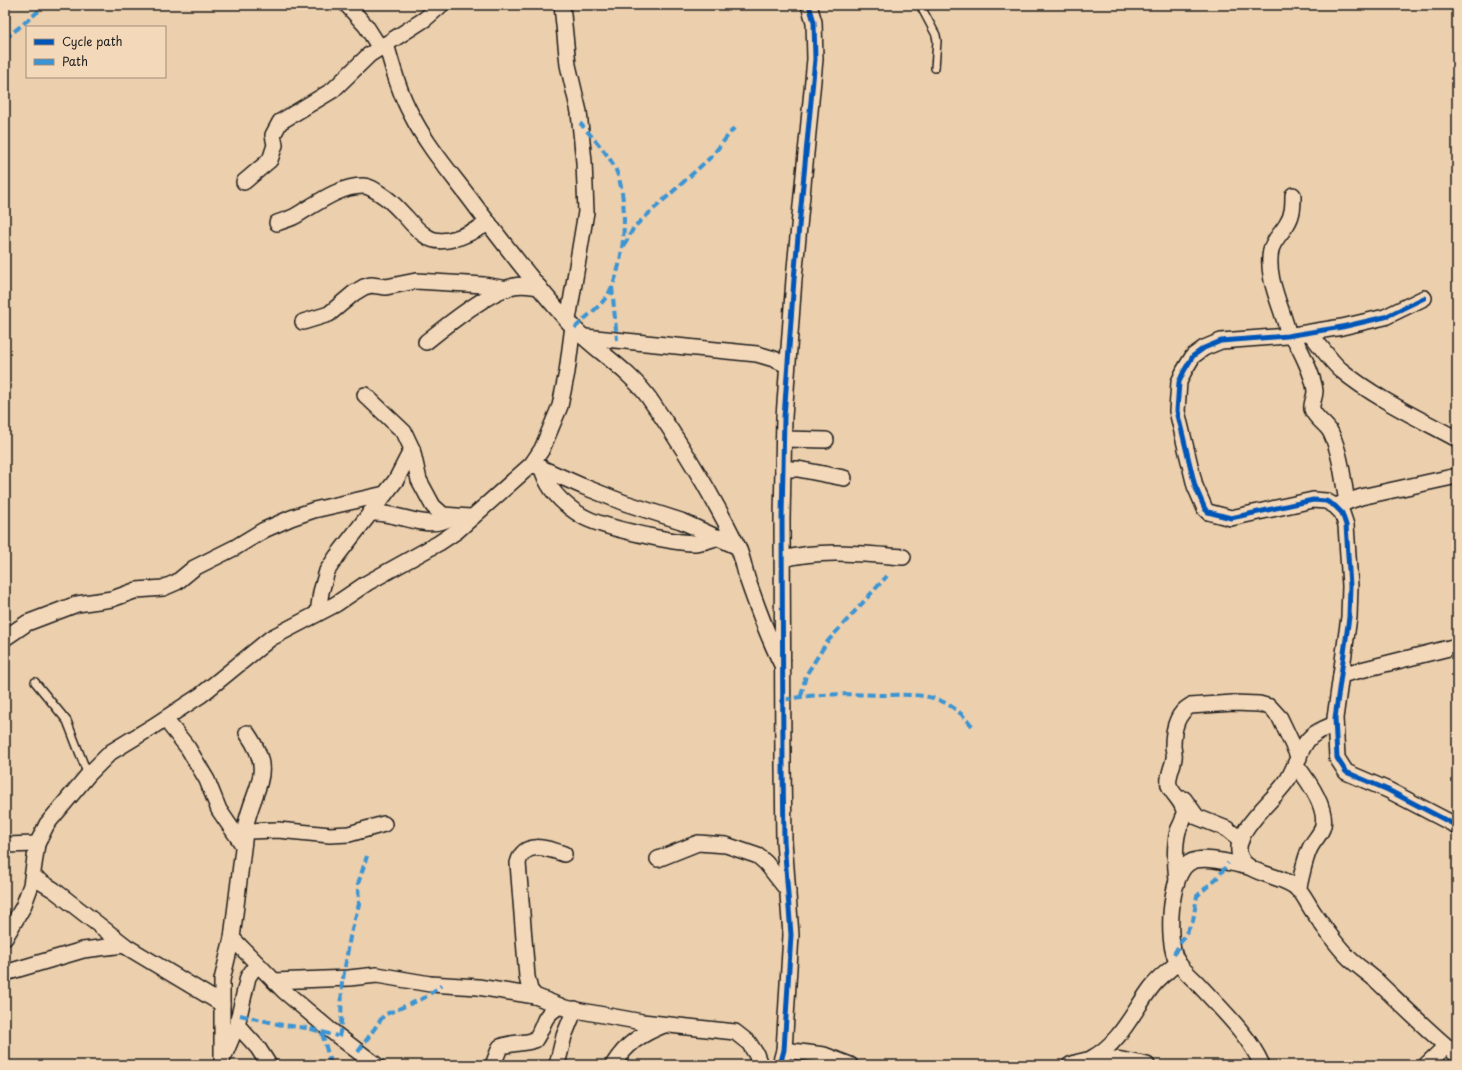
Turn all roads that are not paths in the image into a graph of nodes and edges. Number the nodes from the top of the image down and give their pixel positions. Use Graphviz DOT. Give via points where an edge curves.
graph roads {
  1 [pos="347,5"];
  2 [pos="441,5"];
  3 [pos="562,5"];
  4 [pos="809,5"];
  5 [pos="920,5"];
  6 [pos="383,46"];
  7 [pos="935,68"];
  8 [pos="244,182"];
  9 [pos="1293,195"];
  10 [pos="277,223"];
  11 [pos="488,223"];
  12 [pos="539,287"];
  13 [pos="507,289"];
  14 [pos="1424,298"];
  15 [pos="303,322"];
  16 [pos="570,323"];
  17 [pos="1310,332"];
  18 [pos="1291,336"];
  19 [pos="585,337"];
  20 [pos="426,342"];
  21 [pos="787,365"];
  22 [pos="365,395"];
  23 [pos="784,439"];
  24 [pos="1457,439"];
  25 [pos="826,440"];
  26 [pos="412,449"];
  27 [pos="537,466"];
  28 [pos="783,469"];
  29 [pos="1457,476"];
  30 [pos="844,478"];
  31 [pos="386,494"];
  32 [pos="1341,504"];
  33 [pos="370,513"];
  34 [pos="453,517"];
  35 [pos="470,517"];
  36 [pos="719,538"];
  37 [pos="738,547"];
  38 [pos="903,557"];
  39 [pos="783,559"];
  40 [pos="318,613"];
  41 [pos="5,638"];
  42 [pos="1456,648"];
  43 [pos="784,668"];
  44 [pos="1342,675"];
  45 [pos="35,682"];
  46 [pos="165,719"];
  47 [pos="1335,724"];
  48 [pos="247,733"];
  49 [pos="1298,762"];
  50 [pos="88,775"];
  51 [pos="1172,790"];
  52 [pos="384,824"];
  53 [pos="1457,826"];
  54 [pos="244,838"];
  55 [pos="1241,840"];
  56 [pos="37,844"];
  57 [pos="5,845"];
  58 [pos="564,854"];
  59 [pos="658,859"];
  60 [pos="1249,867"];
  61 [pos="33,877"];
  62 [pos="1177,880"];
  63 [pos="1298,890"];
  64 [pos="788,891"];
  65 [pos="5,938"];
  66 [pos="232,938"];
  67 [pos="124,945"];
  68 [pos="1178,962"];
  69 [pos="257,964"];
  70 [pos="5,973"];
  71 [pos="222,980"];
  72 [pos="187,981"];
  73 [pos="274,981"];
  74 [pos="535,996"];
  75 [pos="222,1004"];
  76 [pos="560,1006"];
  77 [pos="575,1009"];
  78 [pos="665,1024"];
  79 [pos="237,1025"];
  80 [pos="784,1050"];
  81 [pos="1451,1051"];
  82 [pos="1092,1058"];
  83 [pos="222,1062"];
  84 [pos="269,1065"];
  85 [pos="376,1065"];
  86 [pos="493,1065"];
  87 [pos="557,1065"];
  88 [pos="613,1065"];
  89 [pos="760,1065"];
  90 [pos="780,1065"];
  91 [pos="850,1065"];
  92 [pos="1070,1065"];
  93 [pos="1147,1065"];
  94 [pos="1262,1065"];
  95 [pos="1426,1065"];
  1 -- 6 [label="street"];
  2 -- 6 [label="street" via="425,19"];
  3 -- 16 [label="street" via="568,65 579,112 586,212"];
  4 -- 21 [label="street" via="814,22 815,59"];
  5 -- 7 [label="lane" via="936,34"];
  6 -- 8 [label="street" via="349,73 333,90 280,122 273,135 275,145 270,160"];
  6 -- 11 [label="street" via="411,114 433,152"];
  9 -- 18 [label="street" via="1291,217 1273,244 1270,256 1273,286"];
  10 -- 11 [label="street" via="337,193 361,186 368,186 395,204 417,229 426,237 435,240 458,237"];
  11 -- 12 [label="street"];
  12 -- 13 [label="street" via="520,285"];
  12 -- 16 [label="street"];
  13 -- 15 [label="street" via="416,281 386,286 371,285 364,287 329,314"];
  13 -- 20 [label="street" via="473,308"];
  14 -- 17 [label="street" via="1385,317"];
  16 -- 19 [label="street"];
  16 -- 27 [label="street" via="567,372 560,406"];
  17 -- 18 [label="street"];
  17 -- 24 [label="street" via="1339,369 1373,392"];
  18 -- 32 [label="street" via="1298,344 1314,385 1314,414 1332,434"];
  18 -- 32 [label="street" via="1221,341 1193,356 1179,382 1177,412 1195,486 1201,504 1208,512 1231,518 1312,500"];
  19 -- 21 [label="street" via="757,354 774,358"];
  19 -- 37 [label="street" via="621,367 648,396 696,470"];
  21 -- 23 [label="street"];
  22 -- 26 [label="street" via="404,432"];
  23 -- 25 [label="street"];
  23 -- 28 [label="street"];
  26 -- 31 [label="street"];
  26 -- 34 [label="street" via="420,480 433,506 443,515"];
  27 -- 35 [label="street"];
  27 -- 36 [label="street" via="625,503 681,521"];
  27 -- 36 [label="street" via="559,498 582,516 598,523 644,535 688,542 706,542"];
  28 -- 30 [label="street" via="798,469"];
  28 -- 39 [label="street"];
  29 -- 32 [label="street"];
  31 -- 33 [label="street"];
  31 -- 41 [label="street" via="314,510 291,518 194,568 177,582 163,588 137,590 112,599 77,604 27,624"];
  32 -- 44 [label="street" via="1346,525 1350,586"];
  33 -- 34 [label="street" via="384,512 434,524"];
  33 -- 40 [label="street" via="327,570"];
  34 -- 35 [label="street"];
  35 -- 40 [label="street" via="457,531 439,543"];
  36 -- 37 [label="street"];
  37 -- 43 [label="street" via="771,644"];
  38 -- 39 [label="street" via="852,552 805,553"];
  39 -- 43 [label="street"];
  40 -- 46 [label="street" via="271,638 201,695"];
  42 -- 44 [label="street"];
  43 -- 64 [label="street" via="784,826"];
  44 -- 47 [label="street"];
  45 -- 50 [label="lane" via="67,721"];
  46 -- 50 [label="street" via="110,752"];
  46 -- 54 [label="street" via="188,748 207,780 219,810"];
  47 -- 49 [label="street" via="1307,741"];
  47 -- 53 [label="street" via="1337,758 1346,772 1388,790"];
  48 -- 54 [label="street" via="260,753 262,773 261,784 250,806"];
  49 -- 51 [label="street" via="1280,718 1270,707 1233,703 1190,706 1181,713 1174,732 1175,756 1169,779"];
  49 -- 55 [label="street" via="1279,793 1260,811"];
  49 -- 63 [label="street" via="1322,811 1323,820 1320,833 1310,848"];
  50 -- 56 [label="street" via="47,824"];
  51 -- 55 [label="street" via="1183,797 1197,817 1227,829"];
  51 -- 62 [label="street" via="1184,813 1175,845"];
  52 -- 54 [label="street" via="349,834 330,836 278,830"];
  54 -- 66 [label="street"];
  55 -- 60 [label="street" via="1239,854 1244,864"];
  56 -- 57 [label="street"];
  56 -- 61 [label="street"];
  58 -- 74 [label="street" via="543,847 533,848 525,850 518,863 527,977 530,990"];
  59 -- 64 [label="street" via="698,843 726,844 758,856 766,862"];
  60 -- 62 [label="street" via="1214,860 1199,860 1189,863"];
  60 -- 63 [label="street" via="1286,881"];
  61 -- 65 [label="street" via="22,907"];
  61 -- 67 [label="street" via="54,890"];
  62 -- 68 [label="street" via="1172,909 1172,941"];
  63 -- 81 [label="street" via="1349,958"];
  64 -- 80 [label="street" via="791,935"];
  66 -- 69 [label="street"];
  66 -- 71 [label="street"];
  67 -- 70 [label="street" via="83,950"];
  67 -- 72 [label="street"];
  68 -- 82 [label="street" via="1150,988 1125,1027 1106,1048"];
  68 -- 94 [label="street" via="1235,1022"];
  69 -- 73 [label="street"];
  69 -- 79 [label="street" via="248,977"];
  71 -- 72 [label="street"];
  71 -- 75 [label="street"];
  72 -- 75 [label="street"];
  73 -- 74 [label="street" via="343,979 377,975"];
  73 -- 85 [label="street" via="330,1030"];
  74 -- 76 [label="street"];
  75 -- 83 [label="street"];
  76 -- 77 [label="street"];
  76 -- 86 [label="street" via="545,1018 535,1040 500,1047"];
  77 -- 78 [label="street"];
  77 -- 87 [label="street" via="564,1036"];
  78 -- 88 [label="street" via="635,1038 624,1048"];
  78 -- 89 [label="street" via="735,1032 749,1043"];
  79 -- 83 [label="street"];
  79 -- 84 [label="street" via="258,1048"];
  80 -- 90 [label="street"];
  80 -- 91 [label="street" via="824,1055"];
  81 -- 95 [label="street"];
  82 -- 92 [label="street"];
  82 -- 93 [label="street" via="1117,1059"];
}
